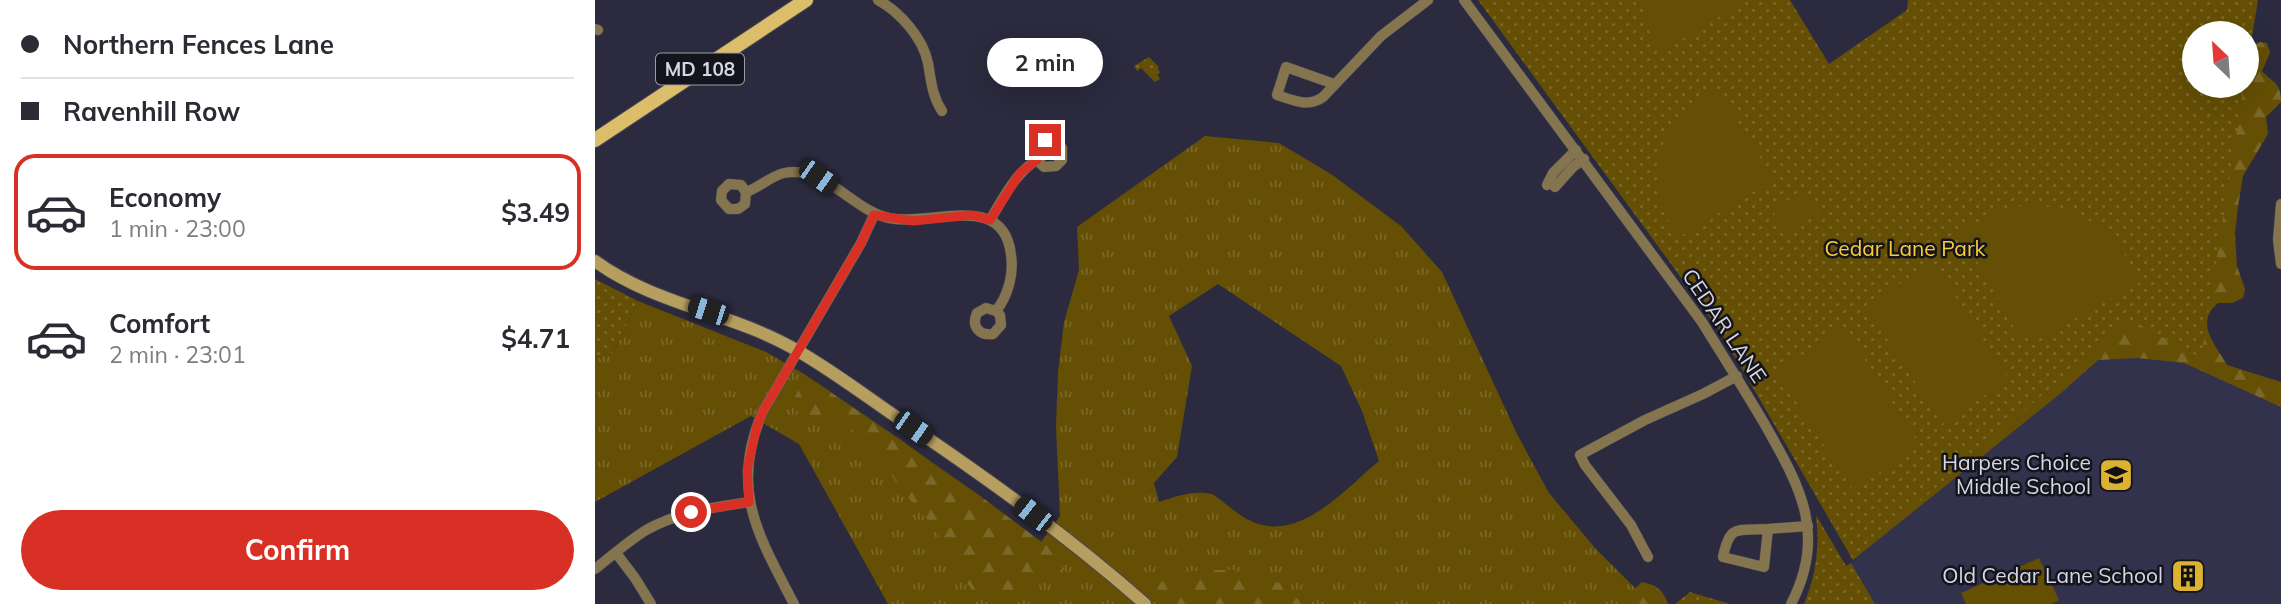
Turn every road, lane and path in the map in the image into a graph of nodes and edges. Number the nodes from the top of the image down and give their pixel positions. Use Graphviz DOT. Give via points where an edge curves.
graph roads {
  1 [pos="806,0"];
  2 [pos="878,0"];
  3 [pos="1428,0"];
  4 [pos="1464,0"];
  5 [pos="1334,84"];
  6 [pos="942,111"];
  7 [pos="595,140"];
  8 [pos="1576,150"];
  9 [pos="1584,159"];
  10 [pos="1037,160"];
  11 [pos="747,192"];
  12 [pos="2281,204"];
  13 [pos="874,215"];
  14 [pos="990,220"];
  15 [pos="595,261"];
  16 [pos="2281,264"];
  17 [pos="996,311"];
  18 [pos="798,351"];
  19 [pos="1737,376"];
  20 [pos="749,502"];
  21 [pos="1808,526"];
  22 [pos="1768,529"];
  23 [pos="616,552"];
  24 [pos="1648,557"];
  25 [pos="595,569"];
  26 [pos="650,604"];
  27 [pos="794,604"];
  28 [pos="1145,604"];
  29 [pos="1791,604"];
  1 -- 7 [label="main road, MD 108"];
  2 -- 6 [label="street" via="898,13 924,51 934,98"];
  3 -- 5 [label="street" via="1381,36"];
  4 -- 8 [label="street, CEDAR LANE"];
  5 -- 5 [label="street" via="1311,104 1277,95 1286,67"];
  8 -- 9 [label="street, CEDAR LANE"];
  8 -- 9 [label="street" via="1553,173 1551,186"];
  9 -- 19 [label="street, CEDAR LANE"];
  10 -- 14 [label="street" via="1020,173"];
  11 -- 13 [label="street" via="777,175 806,173"];
  12 -- 16 [label="street"];
  13 -- 14 [label="street" via="913,221 972,215"];
  13 -- 18 [label="street"];
  14 -- 17 [label="street" via="1008,243 1012,260 1007,293"];
  15 -- 18 [label="main road" via="643,288 745,324"];
  18 -- 20 [label="street" via="757,426 747,470"];
  18 -- 28 [label="main road" via="990,481"];
  19 -- 21 [label="street, CEDAR LANE" via="1798,485"];
  19 -- 24 [label="street" via="1580,455"];
  20 -- 23 [label="street" via="678,516 648,529"];
  20 -- 27 [label="street" via="759,534"];
  21 -- 22 [label="street"];
  21 -- 29 [label="street, CEDAR LANE" via="1804,575"];
  22 -- 22 [label="street" via="1729,534 1723,557 1764,567"];
  23 -- 25 [label="street"];
  23 -- 26 [label="street"];
}
